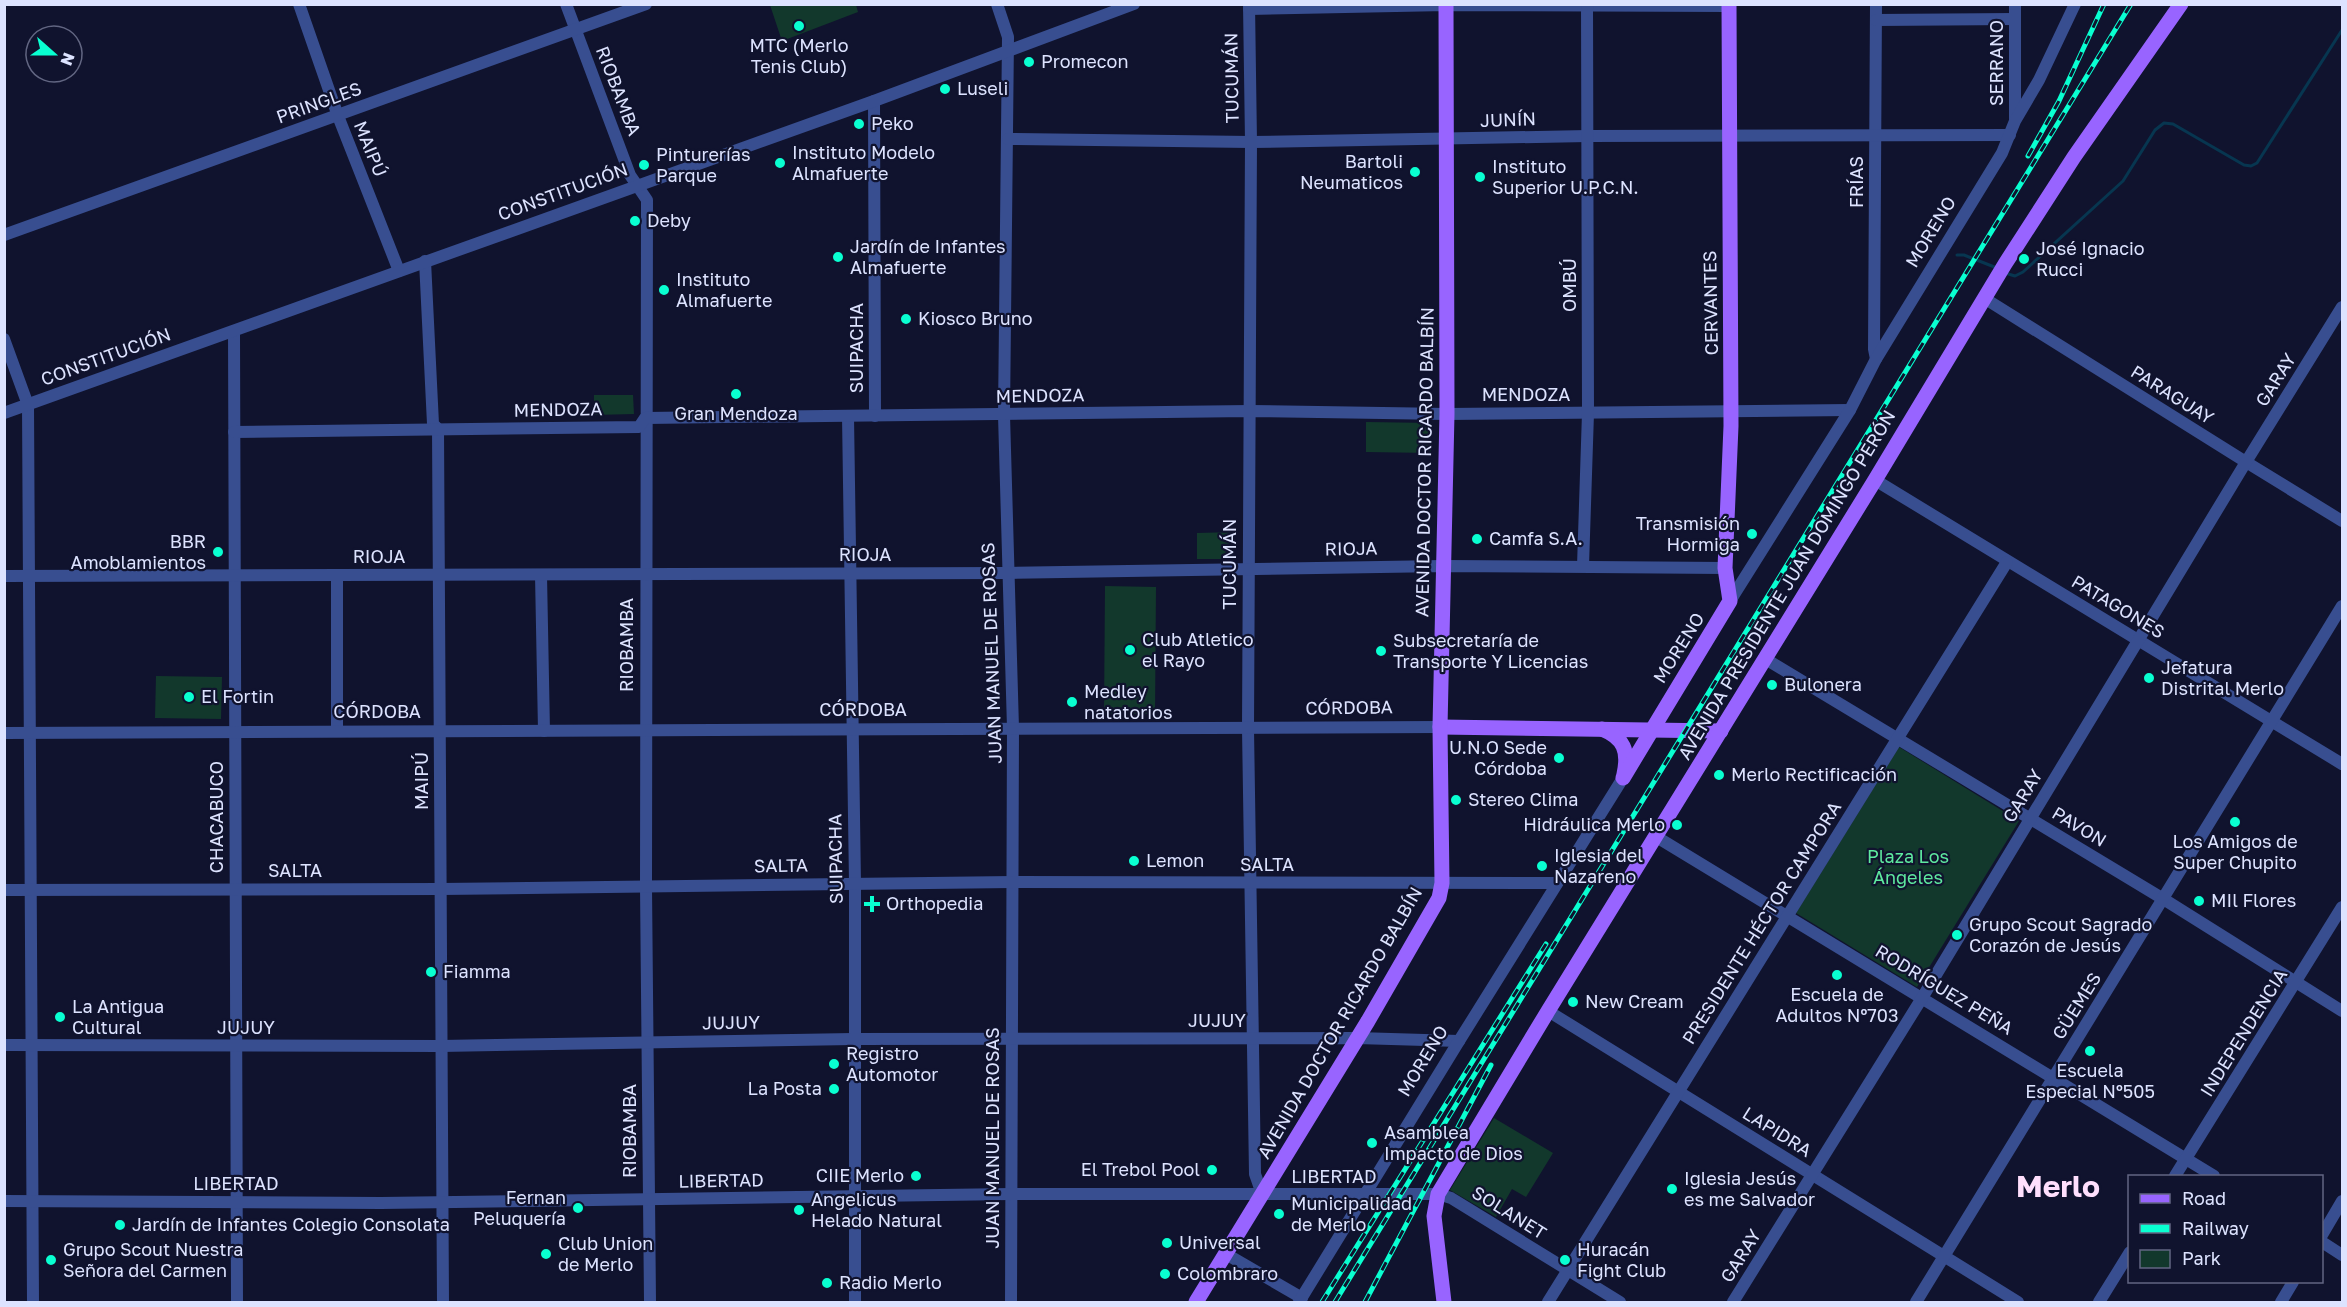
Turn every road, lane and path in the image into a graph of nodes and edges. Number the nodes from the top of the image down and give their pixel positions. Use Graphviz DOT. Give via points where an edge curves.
graph roads {
  1 [pos="299,4"];
  2 [pos="566,4"];
  3 [pos="646,4"];
  4 [pos="997,4"];
  5 [pos="1134,4"];
  6 [pos="1876,4"];
  7 [pos="2015,4"];
  8 [pos="2075,4"];
  9 [pos="2181,4"];
  10 [pos="1446,5"];
  11 [pos="1587,5"];
  12 [pos="1729,5"];
  13 [pos="1249,7"];
  14 [pos="2015,19"];
  15 [pos="1876,20"];
  16 [pos="575,30"];
  17 [pos="1008,51"];
  18 [pos="874,101"];
  19 [pos="338,116"];
  20 [pos="2015,121"];
  21 [pos="1876,135"];
  22 [pos="2010,135"];
  23 [pos="1588,136"];
  24 [pos="1729,136"];
  25 [pos="1008,139"];
  26 [pos="1447,140"];
  27 [pos="1251,142"];
  28 [pos="638,185"];
  29 [pos="4,235"];
  30 [pos="425,261"];
  31 [pos="399,271"];
  32 [pos="1984,298"];
  33 [pos="2343,307"];
  34 [pos="234,331"];
  35 [pos="4,339"];
  36 [pos="1876,359"];
  37 [pos="28,405"];
  38 [pos="1850,410"];
  39 [pos="1250,411"];
  40 [pos="1731,411"];
  41 [pos="4,413"];
  42 [pos="1588,413"];
  43 [pos="1447,414"];
  44 [pos="1004,415"];
  45 [pos="848,416"];
  46 [pos="875,416"];
  47 [pos="645,418"];
  48 [pos="438,429"];
  49 [pos="234,432"];
  50 [pos="2246,462"];
  51 [pos="1875,480"];
  52 [pos="2343,520"];
  53 [pos="2007,562"];
  54 [pos="1443,566"];
  55 [pos="1583,566"];
  56 [pos="1725,568"];
  57 [pos="1248,569"];
  58 [pos="850,573"];
  59 [pos="1007,573"];
  60 [pos="645,574"];
  61 [pos="235,575"];
  62 [pos="337,575"];
  63 [pos="440,575"];
  64 [pos="541,575"];
  65 [pos="4,576"];
  66 [pos="30,576"];
  67 [pos="1730,601"];
  68 [pos="2343,606"];
  69 [pos="2139,641"];
  70 [pos="1764,658"];
  71 [pos="2272,721"];
  72 [pos="1440,727"];
  73 [pos="1013,728"];
  74 [pos="1248,729"];
  75 [pos="1602,729"];
  76 [pos="1652,729"];
  77 [pos="646,730"];
  78 [pos="851,730"];
  79 [pos="337,731"];
  80 [pos="440,731"];
  81 [pos="544,731"];
  82 [pos="1721,731"];
  83 [pos="4,733"];
  84 [pos="30,733"];
  85 [pos="234,733"];
  86 [pos="1896,739"];
  87 [pos="2343,764"];
  88 [pos="1623,778"];
  89 [pos="2031,818"];
  90 [pos="1655,836"];
  91 [pos="1013,882"];
  92 [pos="855,883"];
  93 [pos="1251,883"];
  94 [pos="1442,883"];
  95 [pos="1557,884"];
  96 [pos="646,886"];
  97 [pos="236,889"];
  98 [pos="441,889"];
  99 [pos="4,890"];
  100 [pos="30,890"];
  101 [pos="2164,900"];
  102 [pos="2343,908"];
  103 [pos="1787,917"];
  104 [pos="2297,983"];
  105 [pos="1922,998"];
  106 [pos="1548,1011"];
  107 [pos="2343,1011"];
  108 [pos="1357,1038"];
  109 [pos="853,1039"];
  110 [pos="1010,1039"];
  111 [pos="1252,1039"];
  112 [pos="1459,1041"];
  113 [pos="648,1043"];
  114 [pos="4,1045"];
  115 [pos="31,1045"];
  116 [pos="235,1046"];
  117 [pos="441,1046"];
  118 [pos="2054,1077"];
  119 [pos="1678,1092"];
  120 [pos="2186,1159"];
  121 [pos="1812,1175"];
  122 [pos="2176,1175"];
  123 [pos="2212,1175"];
  124 [pos="1011,1194"];
  125 [pos="1262,1194"];
  126 [pos="1438,1194"];
  127 [pos="855,1196"];
  128 [pos="1365,1196"];
  129 [pos="649,1200"];
  130 [pos="32,1201"];
  131 [pos="442,1201"];
  132 [pos="2343,1201"];
  133 [pos="4,1202"];
  134 [pos="236,1202"];
  135 [pos="2323,1233"];
  136 [pos="2323,1243"];
  137 [pos="1226,1254"];
  138 [pos="2128,1255"];
  139 [pos="2343,1256"];
  140 [pos="1944,1257"];
  141 [pos="1568,1270"];
  142 [pos="2292,1283"];
  143 [pos="1301,1300"];
  144 [pos="33,1302"];
  145 [pos="237,1302"];
  146 [pos="443,1302"];
  147 [pos="650,1302"];
  148 [pos="855,1302"];
  149 [pos="1011,1302"];
  150 [pos="1196,1302"];
  151 [pos="1444,1302"];
  152 [pos="1548,1302"];
  153 [pos="1620,1302"];
  154 [pos="1733,1302"];
  155 [pos="1916,1302"];
  156 [pos="2018,1302"];
  157 [pos="2099,1302"];
  158 [pos="2280,1302"];
  1 -- 19 [label="street, MAIPÚ"];
  2 -- 16 [label="street, RIOBAMBA"];
  3 -- 16 [label="street, PRINGLES"];
  4 -- 17 [label="street, JUAN MANUEL DE ROSAS" via="1008,37"];
  5 -- 17 [label="street, CONSTITUCIÓN"];
  6 -- 15 [label="street, FRÍAS"];
  7 -- 14 [label="street, SERRANO"];
  8 -- 20 [label="street, MORENO"];
  9 -- 32 [label="main road, AVENIDA PRESIDENTE JUAN DOMINGO PERÓN" via="2074,157"];
  10 -- 11 [label="street"];
  10 -- 13 [label="street"];
  10 -- 26 [label="main road, AVENIDA DOCTOR RICARDO BALBÍN"];
  11 -- 12 [label="street"];
  11 -- 23 [label="street, OMBÚ"];
  12 -- 24 [label="main road, CERVANTES"];
  13 -- 27 [label="street, TUCUMÁN"];
  14 -- 15 [label="street"];
  14 -- 20 [label="street, SERRANO"];
  15 -- 21 [label="street, FRÍAS"];
  16 -- 19 [label="street, PRINGLES"];
  16 -- 28 [label="street, RIOBAMBA" via="630,175"];
  17 -- 18 [label="street, CONSTITUCIÓN"];
  17 -- 25 [label="street, JUAN MANUEL DE ROSAS"];
  18 -- 28 [label="street, CONSTITUCIÓN"];
  18 -- 46 [label="street, SUIPACHA"];
  19 -- 29 [label="street, PRINGLES"];
  19 -- 31 [label="street, MAIPÚ"];
  20 -- 22 [label="street, MORENO"];
  21 -- 22 [label="street, JUNÍN"];
  21 -- 24 [label="street, JUNÍN"];
  21 -- 36 [label="street, FRÍAS"];
  22 -- 36 [label="street, MORENO"];
  23 -- 24 [label="street, JUNÍN"];
  23 -- 26 [label="street, JUNÍN"];
  23 -- 42 [label="street, OMBÚ"];
  24 -- 40 [label="main road, CERVANTES"];
  25 -- 27 [label="street, JUNÍN"];
  25 -- 44 [label="street, JUAN MANUEL DE ROSAS"];
  26 -- 27 [label="street, JUNÍN"];
  26 -- 43 [label="main road, AVENIDA DOCTOR RICARDO BALBÍN"];
  27 -- 39 [label="street, TUCUMÁN"];
  28 -- 30 [label="street, CONSTITUCIÓN"];
  28 -- 47 [label="street, RIOBAMBA" via="647,200"];
  30 -- 31 [label="street, CONSTITUCIÓN"];
  30 -- 48 [label="street, MAIPÚ" via="434,424"];
  31 -- 34 [label="street, CONSTITUCIÓN"];
  32 -- 50 [label="street, PARAGUAY"];
  32 -- 51 [label="main road, AVENIDA PRESIDENTE JUAN DOMINGO PERÓN"];
  33 -- 50 [label="street, GARAY"];
  34 -- 37 [label="street, CONSTITUCIÓN"];
  34 -- 49 [label="street, CHACABUCO"];
  35 -- 37 [label="street"];
  36 -- 38 [label="street, MORENO"];
  37 -- 41 [label="street, CONSTITUCIÓN"];
  37 -- 66 [label="street"];
  38 -- 40 [label="street, MENDOZA"];
  38 -- 67 [label="street, MORENO"];
  39 -- 43 [label="street, MENDOZA"];
  39 -- 44 [label="street, MENDOZA"];
  39 -- 57 [label="street, TUCUMÁN"];
  40 -- 42 [label="street, MENDOZA"];
  40 -- 56 [label="main road, CERVANTES"];
  42 -- 43 [label="street, MENDOZA"];
  42 -- 55 [label="street, OMBÚ"];
  43 -- 54 [label="main road, AVENIDA DOCTOR RICARDO BALBÍN"];
  44 -- 46 [label="street, MENDOZA"];
  44 -- 59 [label="street, JUAN MANUEL DE ROSAS"];
  45 -- 46 [label="street, MENDOZA"];
  45 -- 47 [label="street, MENDOZA"];
  45 -- 58 [label="street, SUIPACHA"];
  47 -- 48 [label="street, MENDOZA" via="639,426"];
  47 -- 60 [label="street, RIOBAMBA"];
  48 -- 49 [label="street, MENDOZA"];
  48 -- 63 [label="street, MAIPÚ"];
  49 -- 61 [label="street, CHACABUCO"];
  50 -- 52 [label="street, PARAGUAY"];
  50 -- 69 [label="street, GARAY"];
  51 -- 53 [label="street, PATAGONES"];
  51 -- 70 [label="main road, AVENIDA PRESIDENTE JUAN DOMINGO PERÓN"];
  53 -- 69 [label="street, PATAGONES"];
  53 -- 86 [label="street, PRESIDENTE HÉCTOR CAMPORA"];
  54 -- 55 [label="street, RIOJA"];
  54 -- 57 [label="street, RIOJA"];
  54 -- 72 [label="main road, AVENIDA DOCTOR RICARDO BALBÍN"];
  55 -- 56 [label="street, RIOJA"];
  56 -- 67 [label="main road, CERVANTES"];
  57 -- 59 [label="street, RIOJA"];
  57 -- 74 [label="street, TUCUMÁN"];
  58 -- 59 [label="street, RIOJA"];
  58 -- 60 [label="street, RIOJA"];
  58 -- 78 [label="street, SUIPACHA"];
  59 -- 73 [label="street, JUAN MANUEL DE ROSAS"];
  60 -- 64 [label="street, RIOJA"];
  60 -- 77 [label="street, RIOBAMBA"];
  61 -- 62 [label="street, RIOJA"];
  61 -- 66 [label="street, RIOJA"];
  61 -- 85 [label="street, CHACABUCO"];
  62 -- 63 [label="street, RIOJA"];
  62 -- 79 [label="street"];
  63 -- 64 [label="street, RIOJA"];
  63 -- 80 [label="street, MAIPÚ"];
  64 -- 81 [label="street"];
  65 -- 66 [label="street, RIOJA"];
  66 -- 84 [label="street"];
  67 -- 76 [label="main road, MORENO"];
  68 -- 71 [label="street, GÜEMES"];
  69 -- 71 [label="street, PATAGONES"];
  69 -- 89 [label="street, GARAY"];
  70 -- 82 [label="main road, AVENIDA PRESIDENTE JUAN DOMINGO PERÓN"];
  70 -- 86 [label="street, PAVON"];
  71 -- 87 [label="street, PATAGONES"];
  71 -- 101 [label="street, GÜEMES"];
  72 -- 74 [label="street, CÓRDOBA"];
  72 -- 75 [label="main road, CÓRDOBA"];
  72 -- 94 [label="main road, AVENIDA DOCTOR RICARDO BALBÍN"];
  73 -- 74 [label="street, CÓRDOBA"];
  73 -- 78 [label="street, CÓRDOBA"];
  73 -- 91 [label="street, JUAN MANUEL DE ROSAS"];
  74 -- 93 [label="street, TUCUMÁN"];
  75 -- 76 [label="main road, CÓRDOBA"];
  75 -- 88 [label="main road" via="1615,735 1624,747"];
  76 -- 82 [label="main road, CÓRDOBA"];
  76 -- 88 [label="main road, MORENO"];
  77 -- 78 [label="street, CÓRDOBA"];
  77 -- 81 [label="street, CÓRDOBA"];
  77 -- 96 [label="street, RIOBAMBA"];
  78 -- 92 [label="street, SUIPACHA"];
  79 -- 80 [label="street, CÓRDOBA"];
  79 -- 85 [label="street, CÓRDOBA"];
  80 -- 81 [label="street, CÓRDOBA"];
  80 -- 98 [label="street, MAIPÚ"];
  82 -- 90 [label="main road, AVENIDA PRESIDENTE JUAN DOMINGO PERÓN"];
  83 -- 84 [label="street, CÓRDOBA"];
  84 -- 85 [label="street, CÓRDOBA"];
  84 -- 100 [label="street"];
  85 -- 97 [label="street, CHACABUCO"];
  86 -- 89 [label="street, PAVON"];
  86 -- 103 [label="street, PRESIDENTE HÉCTOR CAMPORA"];
  88 -- 95 [label="street, MORENO"];
  89 -- 101 [label="street, PAVON"];
  89 -- 105 [label="street, GARAY"];
  90 -- 103 [label="street, RODRÍGUEZ PEÑA"];
  90 -- 106 [label="main road, AVENIDA PRESIDENTE JUAN DOMINGO PERÓN"];
  91 -- 92 [label="street, SALTA"];
  91 -- 93 [label="street, SALTA"];
  91 -- 110 [label="street, JUAN MANUEL DE ROSAS"];
  92 -- 96 [label="street, SALTA"];
  92 -- 109 [label="street, SUIPACHA"];
  93 -- 94 [label="street, SALTA"];
  93 -- 111 [label="street, TUCUMÁN"];
  94 -- 95 [label="street, SALTA"];
  94 -- 108 [label="main road, AVENIDA DOCTOR RICARDO BALBÍN" via="1434,909"];
  95 -- 112 [label="street, MORENO"];
  96 -- 98 [label="street, SALTA"];
  96 -- 113 [label="street, RIOBAMBA"];
  97 -- 98 [label="street, SALTA"];
  97 -- 100 [label="street, SALTA"];
  97 -- 116 [label="street, CHACABUCO"];
  98 -- 117 [label="street, MAIPÚ"];
  99 -- 100 [label="street, SALTA"];
  100 -- 115 [label="street"];
  101 -- 104 [label="street, PAVON"];
  101 -- 118 [label="street, GÜEMES"];
  102 -- 104 [label="street, INDEPENDENCIA"];
  103 -- 105 [label="street, RODRÍGUEZ PEÑA"];
  103 -- 119 [label="street, PRESIDENTE HÉCTOR CAMPORA"];
  104 -- 107 [label="street, PAVON"];
  104 -- 120 [label="street, INDEPENDENCIA"];
  105 -- 118 [label="street, RODRÍGUEZ PEÑA"];
  105 -- 121 [label="street, GARAY"];
  106 -- 119 [label="street, LAPIDRA"];
  106 -- 126 [label="main road, AVENIDA PRESIDENTE JUAN DOMINGO PERÓN"];
  108 -- 111 [label="street, JUJUY"];
  108 -- 112 [label="street, JUJUY"];
  108 -- 125 [label="main road, AVENIDA DOCTOR RICARDO BALBÍN"];
  109 -- 110 [label="street, JUJUY"];
  109 -- 113 [label="street, JUJUY"];
  109 -- 127 [label="street, SUIPACHA"];
  110 -- 111 [label="street, JUJUY"];
  110 -- 124 [label="street, JUAN MANUEL DE ROSAS"];
  111 -- 125 [label="street, TUCUMÁN" via="1256,1174"];
  112 -- 128 [label="street, MORENO"];
  113 -- 117 [label="street, JUJUY"];
  113 -- 129 [label="street, RIOBAMBA"];
  114 -- 115 [label="street, JUJUY"];
  115 -- 116 [label="street, JUJUY"];
  115 -- 130 [label="street"];
  116 -- 117 [label="street, JUJUY"];
  116 -- 134 [label="street, CHACABUCO"];
  117 -- 131 [label="street, MAIPÚ"];
  118 -- 120 [label="street, RODRÍGUEZ PEÑA"];
  118 -- 140 [label="street, GÜEMES"];
  119 -- 121 [label="street, LAPIDRA"];
  119 -- 141 [label="street, PRESIDENTE HÉCTOR CAMPORA"];
  120 -- 122 [label="street, INDEPENDENCIA"];
  120 -- 123 [label="street, RODRÍGUEZ PEÑA"];
  121 -- 140 [label="street, LAPIDRA"];
  121 -- 154 [label="street, GARAY"];
  124 -- 125 [label="street, LIBERTAD"];
  124 -- 127 [label="street, LIBERTAD"];
  124 -- 149 [label="street, JUAN MANUEL DE ROSAS"];
  125 -- 128 [label="street, LIBERTAD"];
  125 -- 137 [label="main road"];
  126 -- 128 [label="street, LIBERTAD"];
  126 -- 141 [label="street, SOLANET" via="1451,1198"];
  126 -- 151 [label="main road" via="1434,1216"];
  127 -- 129 [label="street, LIBERTAD"];
  127 -- 148 [label="street, SUIPACHA"];
  128 -- 143 [label="street, MORENO"];
  129 -- 131 [label="street, LIBERTAD"];
  129 -- 147 [label="street, RIOBAMBA"];
  130 -- 133 [label="street, LIBERTAD"];
  130 -- 134 [label="street, LIBERTAD"];
  130 -- 144 [label="street"];
  131 -- 134 [label="street, LIBERTAD"];
  131 -- 146 [label="street, MAIPÚ"];
  132 -- 135 [label="street"];
  134 -- 145 [label="street, CHACABUCO"];
  136 -- 139 [label="street"];
  137 -- 143 [label="street"];
  137 -- 150 [label="main road"];
  138 -- 157 [label="street"];
  140 -- 155 [label="street, GÜEMES"];
  140 -- 156 [label="street, LAPIDRA"];
  141 -- 152 [label="street, PRESIDENTE HÉCTOR CAMPORA"];
  141 -- 153 [label="street, SOLANET"];
  142 -- 158 [label="street"];
}
